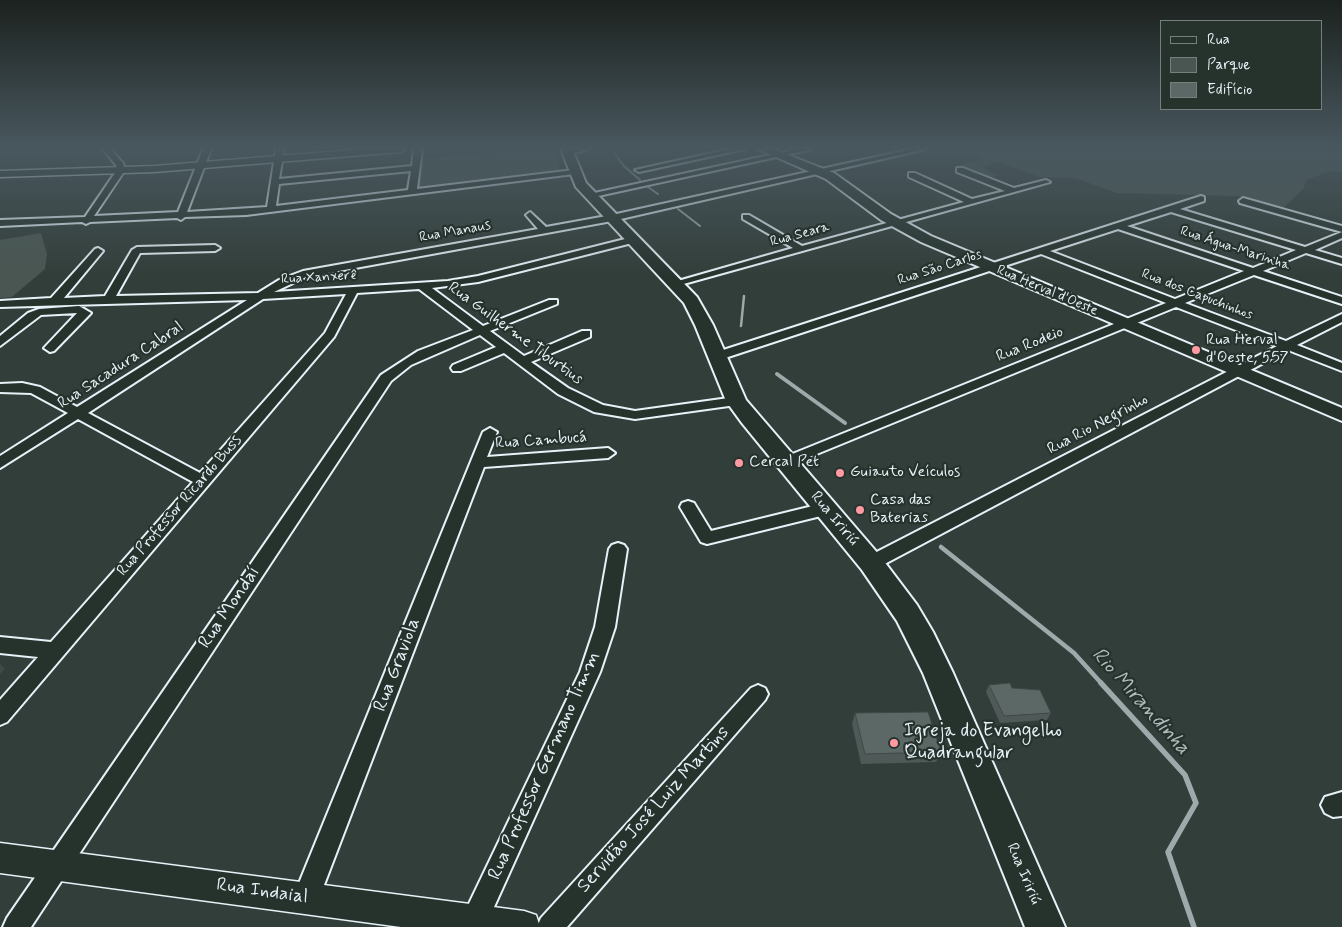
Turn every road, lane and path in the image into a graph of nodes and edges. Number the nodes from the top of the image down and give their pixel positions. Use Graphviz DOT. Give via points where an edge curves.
graph roads {
  1 [pos="106,192"];
  2 [pos="190,192"];
  3 [pos="274,192"];
  4 [pos="410,192"];
  5 [pos="587,192"];
  6 [pos="602,192"];
  7 [pos="728,192"];
  8 [pos="854,192"];
  9 [pos="950,192"];
  10 [pos="1008,192"];
  11 [pos="589,195"];
  12 [pos="1201,200"];
  13 [pos="1243,201"];
  14 [pos="971,202"];
  15 [pos="1172,209"];
  16 [pos="271,210"];
  17 [pos="530,215"];
  18 [pos="181,217"];
  19 [pos="746,217"];
  20 [pos="612,218"];
  21 [pos="125,219"];
  22 [pos="86,221"];
  23 [pos="0,223"];
  24 [pos="895,223"];
  25 [pos="1118,226"];
  26 [pos="1342,229"];
  27 [pos="544,230"];
  28 [pos="112,231"];
  29 [pos="1342,235"];
  30 [pos="633,240"];
  31 [pos="215,248"];
  32 [pos="801,249"];
  33 [pos="1306,250"];
  34 [pos="98,251"];
  35 [pos="1041,251"];
  36 [pos="1342,261"];
  37 [pos="991,268"];
  38 [pos="1253,271"];
  39 [pos="676,283"];
  40 [pos="423,287"];
  41 [pos="353,291"];
  42 [pos="260,296"];
  43 [pos="109,299"];
  44 [pos="82,300"];
  45 [pos="56,301"];
  46 [pos="1342,301"];
  47 [pos="553,302"];
  48 [pos="1175,303"];
  49 [pos="0,304"];
  50 [pos="72,309"];
  51 [pos="1342,317"];
  52 [pos="1124,324"];
  53 [pos="480,330"];
  54 [pos="586,334"];
  55 [pos="0,342"];
  56 [pos="1287,346"];
  57 [pos="50,348"];
  58 [pos="505,348"];
  59 [pos="718,356"];
  60 [pos="522,361"];
  61 [pos="1342,367"];
  62 [pos="457,368"];
  63 [pos="1238,371"];
  64 [pos="0,388"];
  65 [pos="736,401"];
  66 [pos="78,414"];
  67 [pos="1342,415"];
  68 [pos="490,432"];
  69 [pos="608,453"];
  70 [pos="478,462"];
  71 [pos="785,462"];
  72 [pos="0,464"];
  73 [pos="202,480"];
  74 [pos="688,507"];
  75 [pos="825,509"];
  76 [pos="618,549"];
  77 [pos="871,563"];
  78 [pos="0,645"];
  79 [pos="55,651"];
  80 [pos="758,694"];
  81 [pos="0,715"];
  82 [pos="0,858"];
  83 [pos="57,865"];
  84 [pos="306,898"];
  85 [pos="394,918"];
  86 [pos="474,920"];
  87 [pos="16,927"];
  88 [pos="524,927"];
  89 [pos="550,927"];
  90 [pos="1045,927"];
  1 -- 22 [label="street"];
  2 -- 18 [label="street"];
  3 -- 16 [label="street"];
  4 -- 16 [label="street"];
  5 -- 11 [label="main road, Rua Iririú"];
  6 -- 11 [label="street"];
  7 -- 20 [label="street, Rua Manaus"];
  8 -- 24 [label="main road, Rua Herval d'Oeste"];
  9 -- 14 [label="street"];
  10 -- 14 [label="street, Rua Seara"];
  11 -- 20 [label="main road, Rua Iririú"];
  12 -- 15 [label="street, Rua São Carlos"];
  13 -- 26 [label="street"];
  14 -- 24 [label="street, Rua Seara"];
  15 -- 25 [label="street, Rua São Carlos"];
  15 -- 33 [label="street"];
  16 -- 18 [label="street"];
  17 -- 27 [label="street"];
  18 -- 21 [label="street"];
  19 -- 32 [label="street"];
  20 -- 27 [label="street, Rua Manaus"];
  20 -- 30 [label="main road, Rua Iririú"];
  21 -- 22 [label="street"];
  21 -- 28 [label="street"];
  22 -- 23 [label="street"];
  24 -- 32 [label="street, Rua Seara"];
  24 -- 37 [label="main road, Rua Herval d'Oeste"];
  25 -- 35 [label="street, Rua São Carlos"];
  25 -- 38 [label="street, Rua Água-Marinha"];
  27 -- 42 [label="street, Rua Manaus" via="312,272 283,282"];
  29 -- 33 [label="street, Rua Rodeio"];
  30 -- 39 [label="main road, Rua Iririú"];
  30 -- 40 [label="street, Rua Xanxerê" via="478,279"];
  31 -- 43 [label="street" via="138,250"];
  32 -- 39 [label="street, Rua Seara"];
  33 -- 36 [label="street"];
  33 -- 38 [label="street, Rua Rodeio"];
  34 -- 45 [label="street"];
  35 -- 37 [label="street, Rua São Carlos"];
  35 -- 48 [label="street, Rua dos Capuchinhos"];
  37 -- 52 [label="main road, Rua Herval d'Oeste"];
  37 -- 59 [label="street, Rua São Carlos"];
  38 -- 46 [label="street, Rua Água-Marinha"];
  38 -- 48 [label="street, Rua Rodeio"];
  39 -- 59 [label="main road, Rua Iririú" via="698,313"];
  40 -- 41 [label="street, Rua Xanxerê"];
  40 -- 53 [label="street, Rua Guilherme Tiburtius"];
  41 -- 42 [label="street, Rua Xanxerê"];
  41 -- 73 [label="street, Rua Professor Ricardo Buss" via="330,334"];
  42 -- 43 [label="street, Rua Xanxerê"];
  42 -- 66 [label="street, Rua Sacadura Cabral"];
  43 -- 44 [label="street, Rua Xanxerê"];
  44 -- 45 [label="street, Rua Xanxerê"];
  44 -- 50 [label="street"];
  45 -- 49 [label="street, Rua Xanxerê"];
  47 -- 53 [label="street, Rua Mondaí"];
  48 -- 52 [label="street, Rua Rodeio"];
  48 -- 56 [label="street, Rua dos Capuchinhos"];
  50 -- 55 [label="street" via="47,310 32,315"];
  50 -- 57 [label="street" via="85,313"];
  51 -- 56 [label="street, Rua Rio Negrinho"];
  52 -- 63 [label="main road, Rua Herval d'Oeste"];
  52 -- 71 [label="street, Rua Rodeio"];
  53 -- 58 [label="street, Rua Guilherme Tiburtius"];
  53 -- 83 [label="street, Rua Mondaí" via="407,362 377,389"];
  54 -- 60 [label="street"];
  56 -- 61 [label="street, Rua dos Capuchinhos"];
  56 -- 63 [label="street, Rua Rio Negrinho"];
  58 -- 60 [label="street, Rua Guilherme Tiburtius"];
  58 -- 62 [label="street"];
  59 -- 65 [label="main road, Rua Iririú"];
  60 -- 65 [label="street, Rua Guilherme Tiburtius" via="573,398 609,412 648,414"];
  63 -- 67 [label="main road, Rua Herval d'Oeste"];
  63 -- 77 [label="street, Rua Rio Negrinho"];
  64 -- 66 [label="street" via="30,388"];
  65 -- 71 [label="main road, Rua Iririú"];
  66 -- 72 [label="street, Rua Sacadura Cabral"];
  66 -- 73 [label="street"];
  68 -- 70 [label="street, Rua Graviola"];
  69 -- 70 [label="street, Rua Cambucá"];
  70 -- 84 [label="street, Rua Graviola"];
  71 -- 75 [label="main road, Rua Iririú"];
  73 -- 79 [label="street, Rua Professor Ricardo Buss"];
  74 -- 75 [label="street" via="707,538"];
  75 -- 77 [label="main road, Rua Iririú"];
  76 -- 86 [label="street, Rua Professor Germano Timm" via="605,627 590,672"];
  77 -- 90 [label="main road, Rua Iririú" via="907,612 922,640"];
  78 -- 79 [label="street"];
  79 -- 81 [label="street, Rua Professor Ricardo Buss"];
  80 -- 89 [label="street, Servidão José Luiz Martins"];
  82 -- 83 [label="street, Rua Indaial"];
  83 -- 84 [label="street, Rua Indaial"];
  83 -- 87 [label="street, Rua Mondaí"];
  84 -- 85 [label="street, Rua Indaial"];
  85 -- 86 [label="street, Rua Indaial"];
  86 -- 88 [label="street, Rua Indaial"];
}
